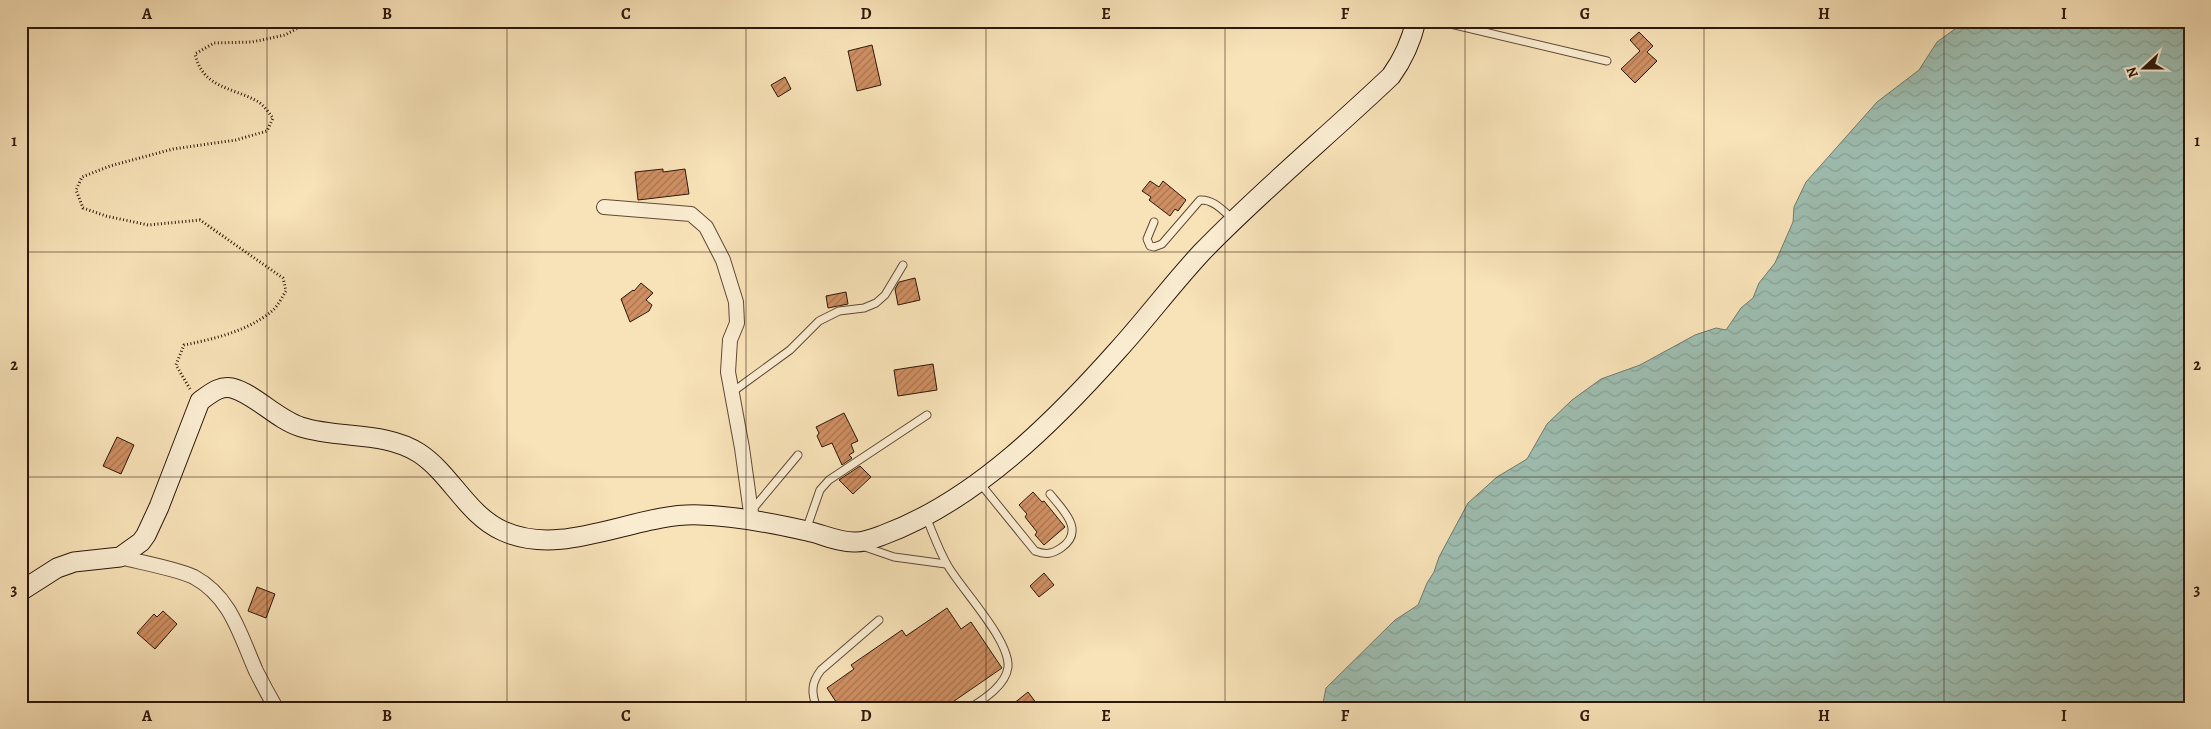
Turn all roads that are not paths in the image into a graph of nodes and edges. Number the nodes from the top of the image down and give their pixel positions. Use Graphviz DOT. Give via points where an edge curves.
graph roads {
  1 [pos="1416,21"];
  2 [pos="1438,21"];
  3 [pos="1607,60"];
  4 [pos="604,207"];
  5 [pos="1234,221"];
  6 [pos="1154,222"];
  7 [pos="903,264"];
  8 [pos="731,393"];
  9 [pos="927,415"];
  10 [pos="798,455"];
  11 [pos="979,482"];
  12 [pos="1050,494"];
  13 [pos="752,515"];
  14 [pos="926,517"];
  15 [pos="806,531"];
  16 [pos="855,543"];
  17 [pos="120,557"];
  18 [pos="946,564"];
  19 [pos="21,591"];
  20 [pos="879,620"];
  21 [pos="276,708"];
  22 [pos="817,708"];
  23 [pos="970,708"];
  1 -- 5 [label="street" via="1404,59 1391,76"];
  2 -- 3 [label="lane"];
  4 -- 8 [label="street" via="684,213 698,218 706,227 723,260 736,302 737,323 729,346"];
  5 -- 6 [label="lane" via="1215,204 1200,200 1162,244 1154,247 1147,239"];
  5 -- 11 [label="street" via="1202,252 1089,382"];
  7 -- 8 [label="lane" via="885,295 876,302 864,308 839,311 819,321 790,350"];
  8 -- 13 [label="street"];
  9 -- 15 [label="lane" via="829,480 820,490"];
  10 -- 13 [label="lane"];
  11 -- 12 [label="lane" via="1036,551 1045,554 1054,553 1064,546 1072,538 1073,530 1071,521"];
  11 -- 14 [label="street"];
  13 -- 15 [label="street"];
  13 -- 17 [label="street" via="698,515 639,523 575,537 525,538 502,530 481,517 423,456 409,447 300,427 245,394 223,388 200,401 146,535"];
  14 -- 16 [label="street"];
  14 -- 18 [label="lane"];
  15 -- 16 [label="street"];
  16 -- 18 [label="lane" via="894,557"];
  17 -- 19 [label="street" via="74,562 57,568"];
  17 -- 21 [label="street" via="192,576 218,595 240,630"];
  18 -- 23 [label="lane" via="1006,654 1008,667 1004,678"];
  20 -- 22 [label="lane" via="814,679 812,691"];
}
